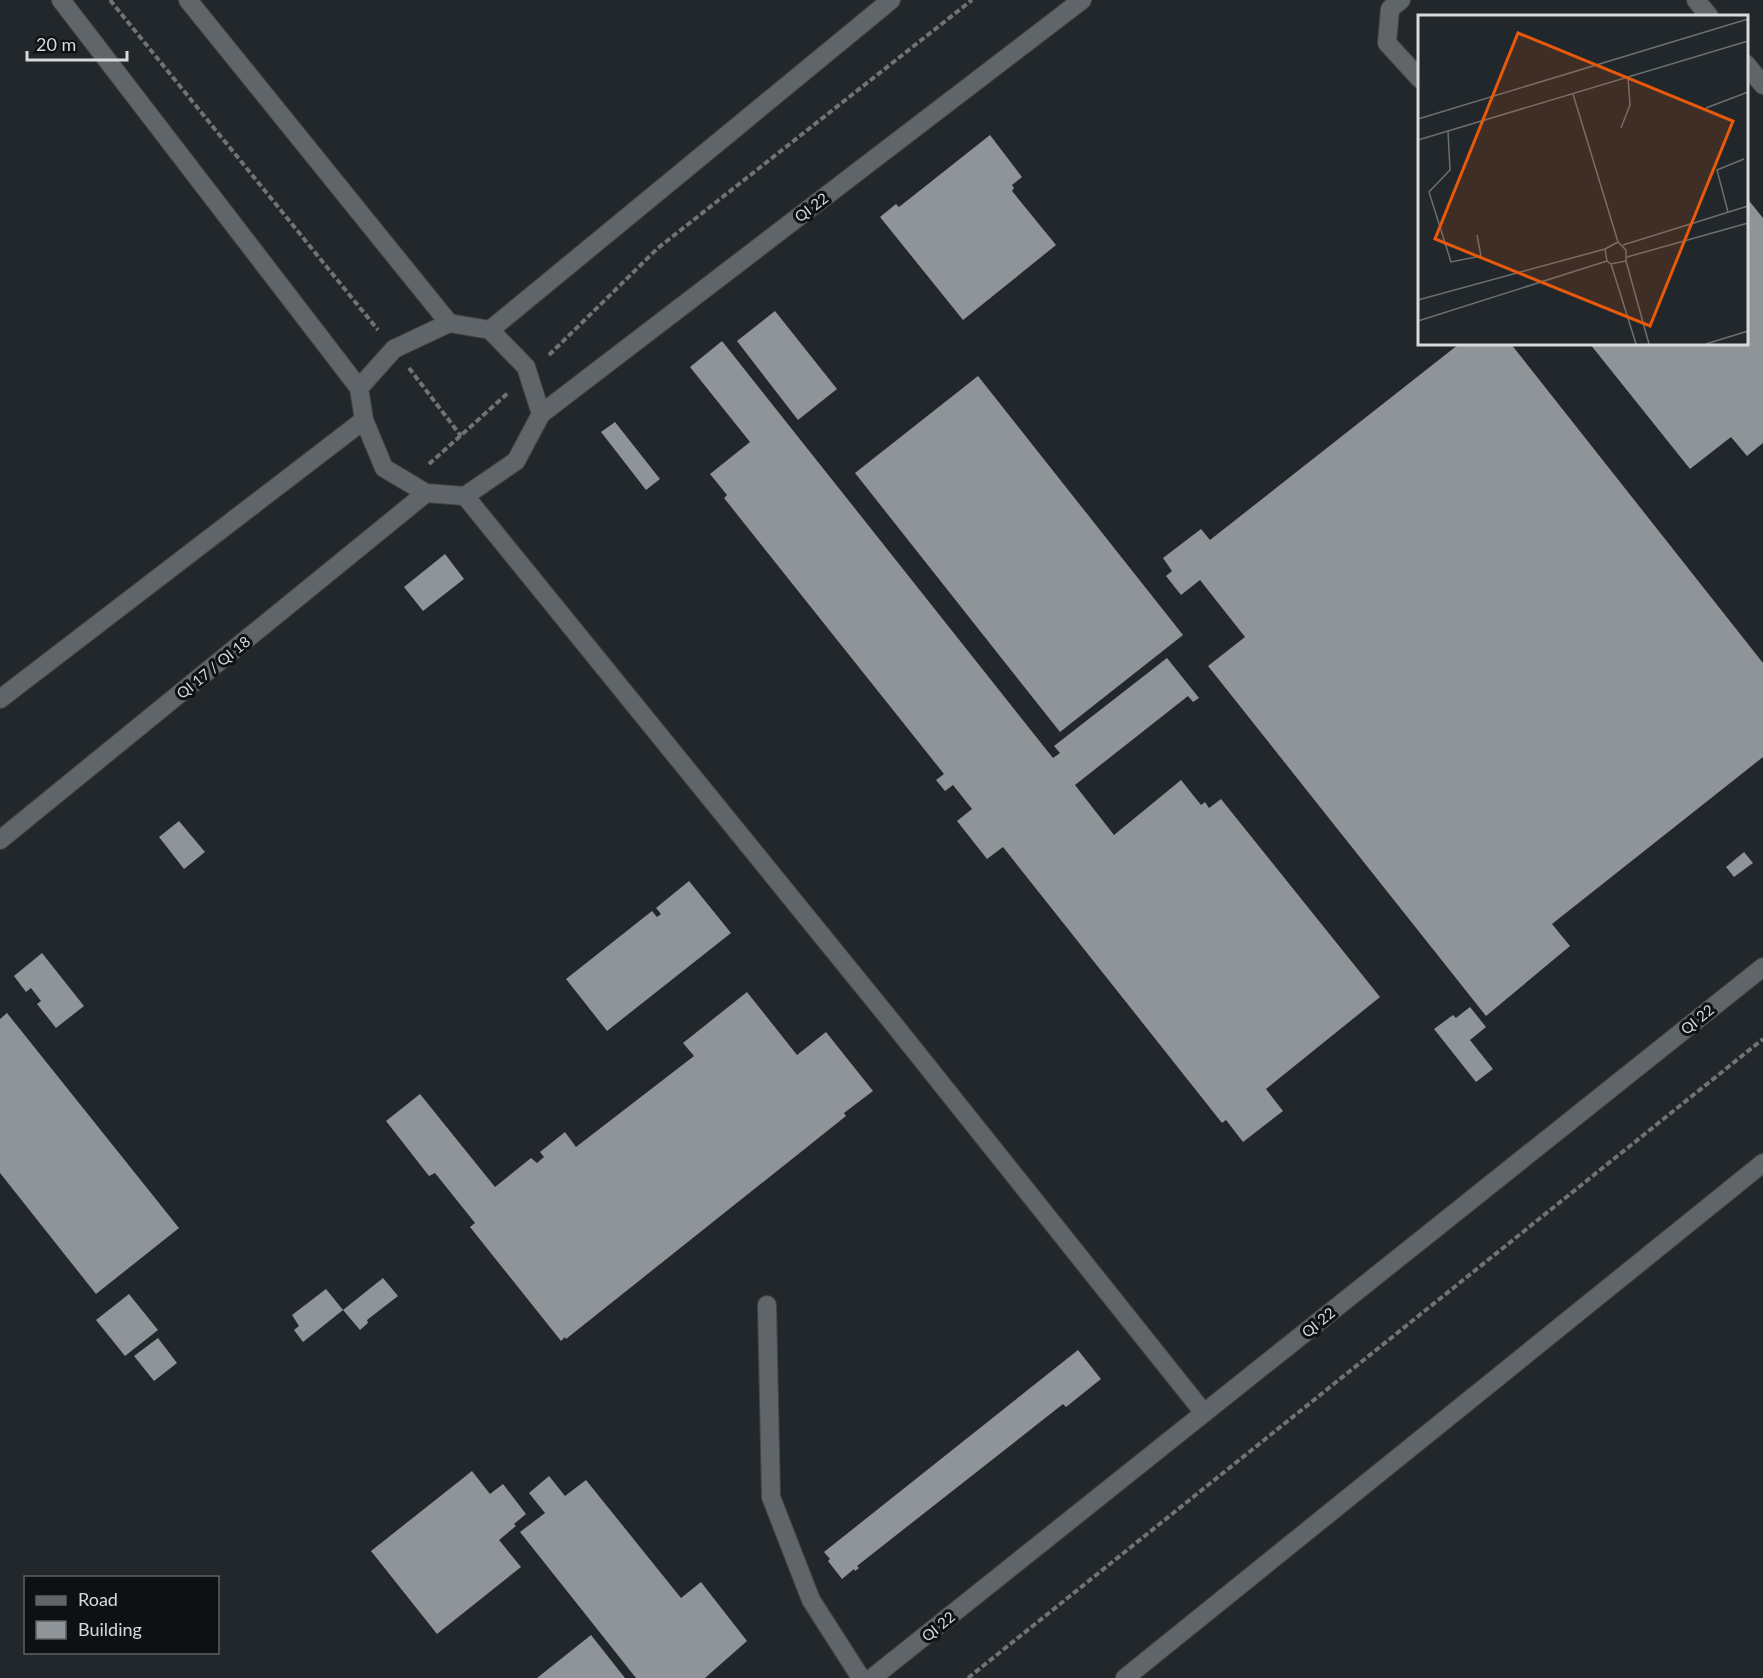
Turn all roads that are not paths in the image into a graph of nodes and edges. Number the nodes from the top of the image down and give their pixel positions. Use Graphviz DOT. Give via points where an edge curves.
graph roads {
  1 [pos="61,0"];
  2 [pos="188,0"];
  3 [pos="891,0"];
  4 [pos="1082,0"];
  5 [pos="1401,0"];
  6 [pos="1696,0"];
  7 [pos="1708,15"];
  8 [pos="1748,66"];
  9 [pos="1418,78"];
  10 [pos="1763,85"];
  11 [pos="449,323"];
  12 [pos="490,330"];
  13 [pos="359,388"];
  14 [pos="541,414"];
  15 [pos="364,420"];
  16 [pos="426,493"];
  17 [pos="465,496"];
  18 [pos="0,699"];
  19 [pos="0,840"];
  20 [pos="1763,967"];
  21 [pos="1763,1163"];
  22 [pos="767,1305"];
  23 [pos="1204,1413"];
  24 [pos="861,1678"];
  25 [pos="872,1678"];
  26 [pos="1125,1678"];
  1 -- 13 [label="street"];
  2 -- 11 [label="street"];
  3 -- 12 [label="street"];
  4 -- 14 [label="street, QI 22"];
  5 -- 9 [label="street" via="1390,9 1387,43"];
  6 -- 7 [label="street"];
  8 -- 10 [label="street"];
  11 -- 12 [label="street"];
  11 -- 13 [label="street" via="394,349"];
  12 -- 14 [label="street" via="526,367"];
  13 -- 15 [label="street"];
  14 -- 17 [label="street" via="516,461"];
  15 -- 16 [label="street" via="384,468"];
  15 -- 18 [label="street"];
  16 -- 17 [label="street"];
  16 -- 19 [label="street, QI 17 / QI 18"];
  17 -- 23 [label="street"];
  20 -- 23 [label="street, QI 22"];
  21 -- 26 [label="street"];
  22 -- 24 [label="street" via="771,1497 811,1600"];
  23 -- 25 [label="street, QI 22"];
}
